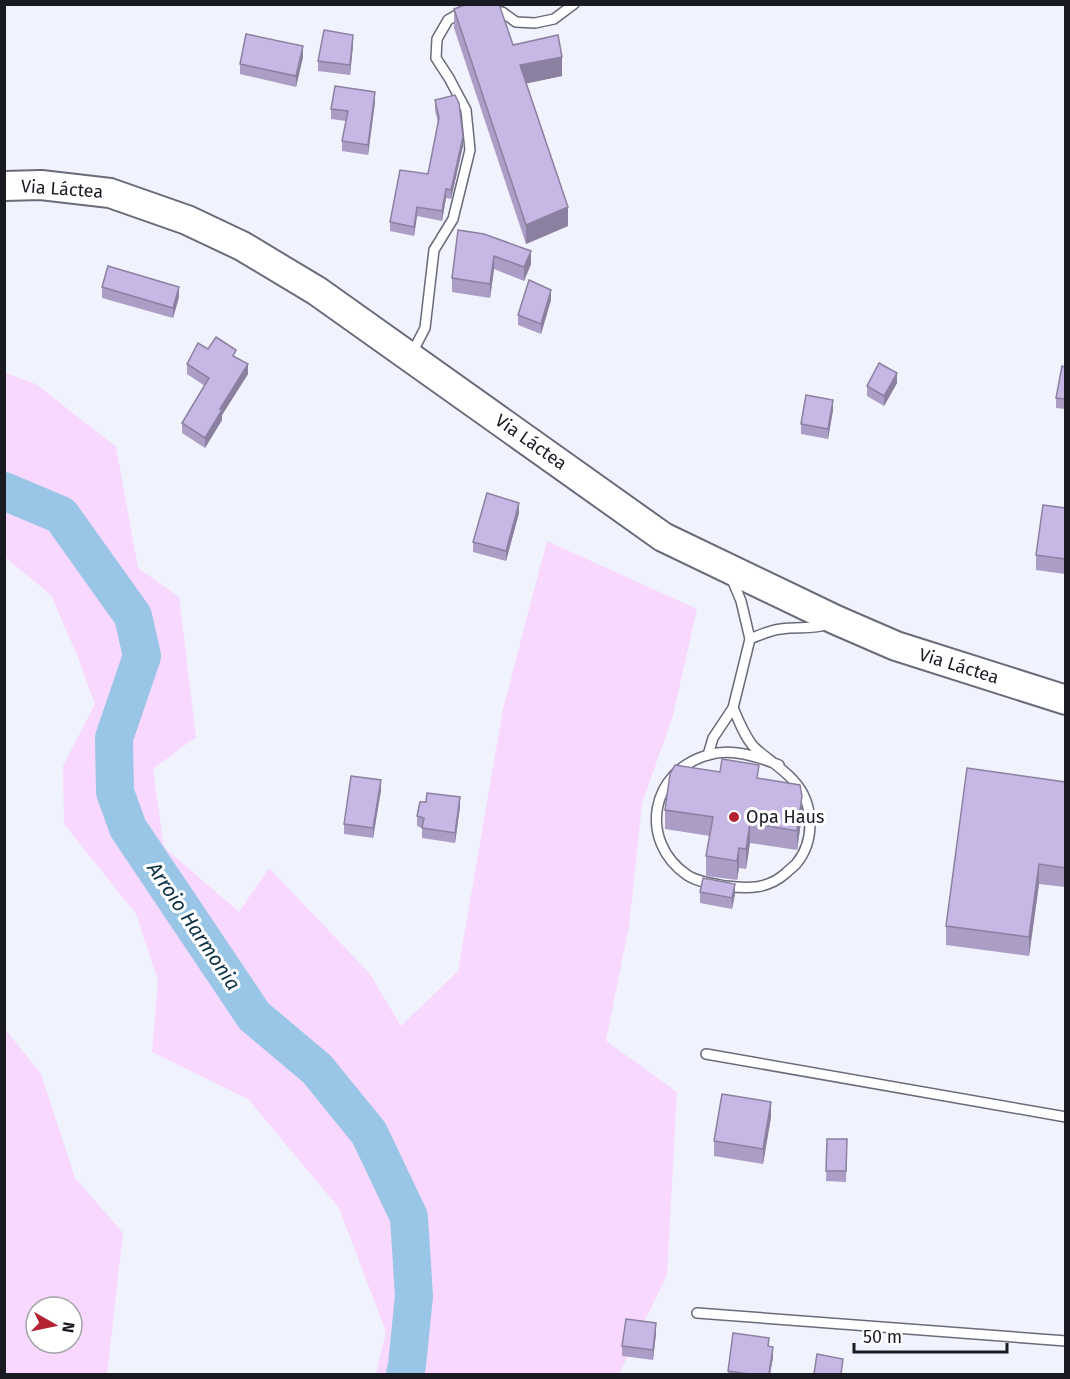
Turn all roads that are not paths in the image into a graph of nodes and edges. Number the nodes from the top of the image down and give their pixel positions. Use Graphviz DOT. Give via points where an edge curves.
graph roads {
  1 [pos="574,4"];
  2 [pos="4,186"];
  3 [pos="410,357"];
  4 [pos="727,569"];
  5 [pos="836,620"];
  6 [pos="750,639"];
  7 [pos="1065,700"];
  8 [pos="733,708"];
  9 [pos="708,755"];
  10 [pos="779,765"];
  11 [pos="706,1054"];
  12 [pos="1065,1117"];
  13 [pos="697,1313"];
  14 [pos="1065,1341"];
  1 -- 3 [label="lane" via="554,19 535,23 516,22 502,12 476,7 448,20 437,39 436,58 466,110 470,150 453,219 434,250 425,328"];
  2 -- 3 [label="main road, Via Láctea" via="41,185 110,192 187,220 242,246 317,291"];
  3 -- 4 [label="main road, Via Láctea" via="663,537"];
  4 -- 5 [label="main road, Via Láctea"];
  4 -- 6 [label="lane" via="741,601"];
  5 -- 6 [label="lane" via="820,627 782,628"];
  5 -- 7 [label="main road, Via Láctea" via="896,646"];
  6 -- 8 [label="lane"];
  8 -- 9 [label="lane" via="713,738"];
  8 -- 10 [label="lane" via="754,747"];
  9 -- 10 [label="lane" via="732,752"];
  9 -- 10 [label="lane" via="669,779 659,799 655,820 671,861 688,876 711,884 759,887 780,878 797,863 807,844 811,823 807,801"];
  11 -- 12 [label="lane"];
  13 -- 14 [label="lane"];
}
